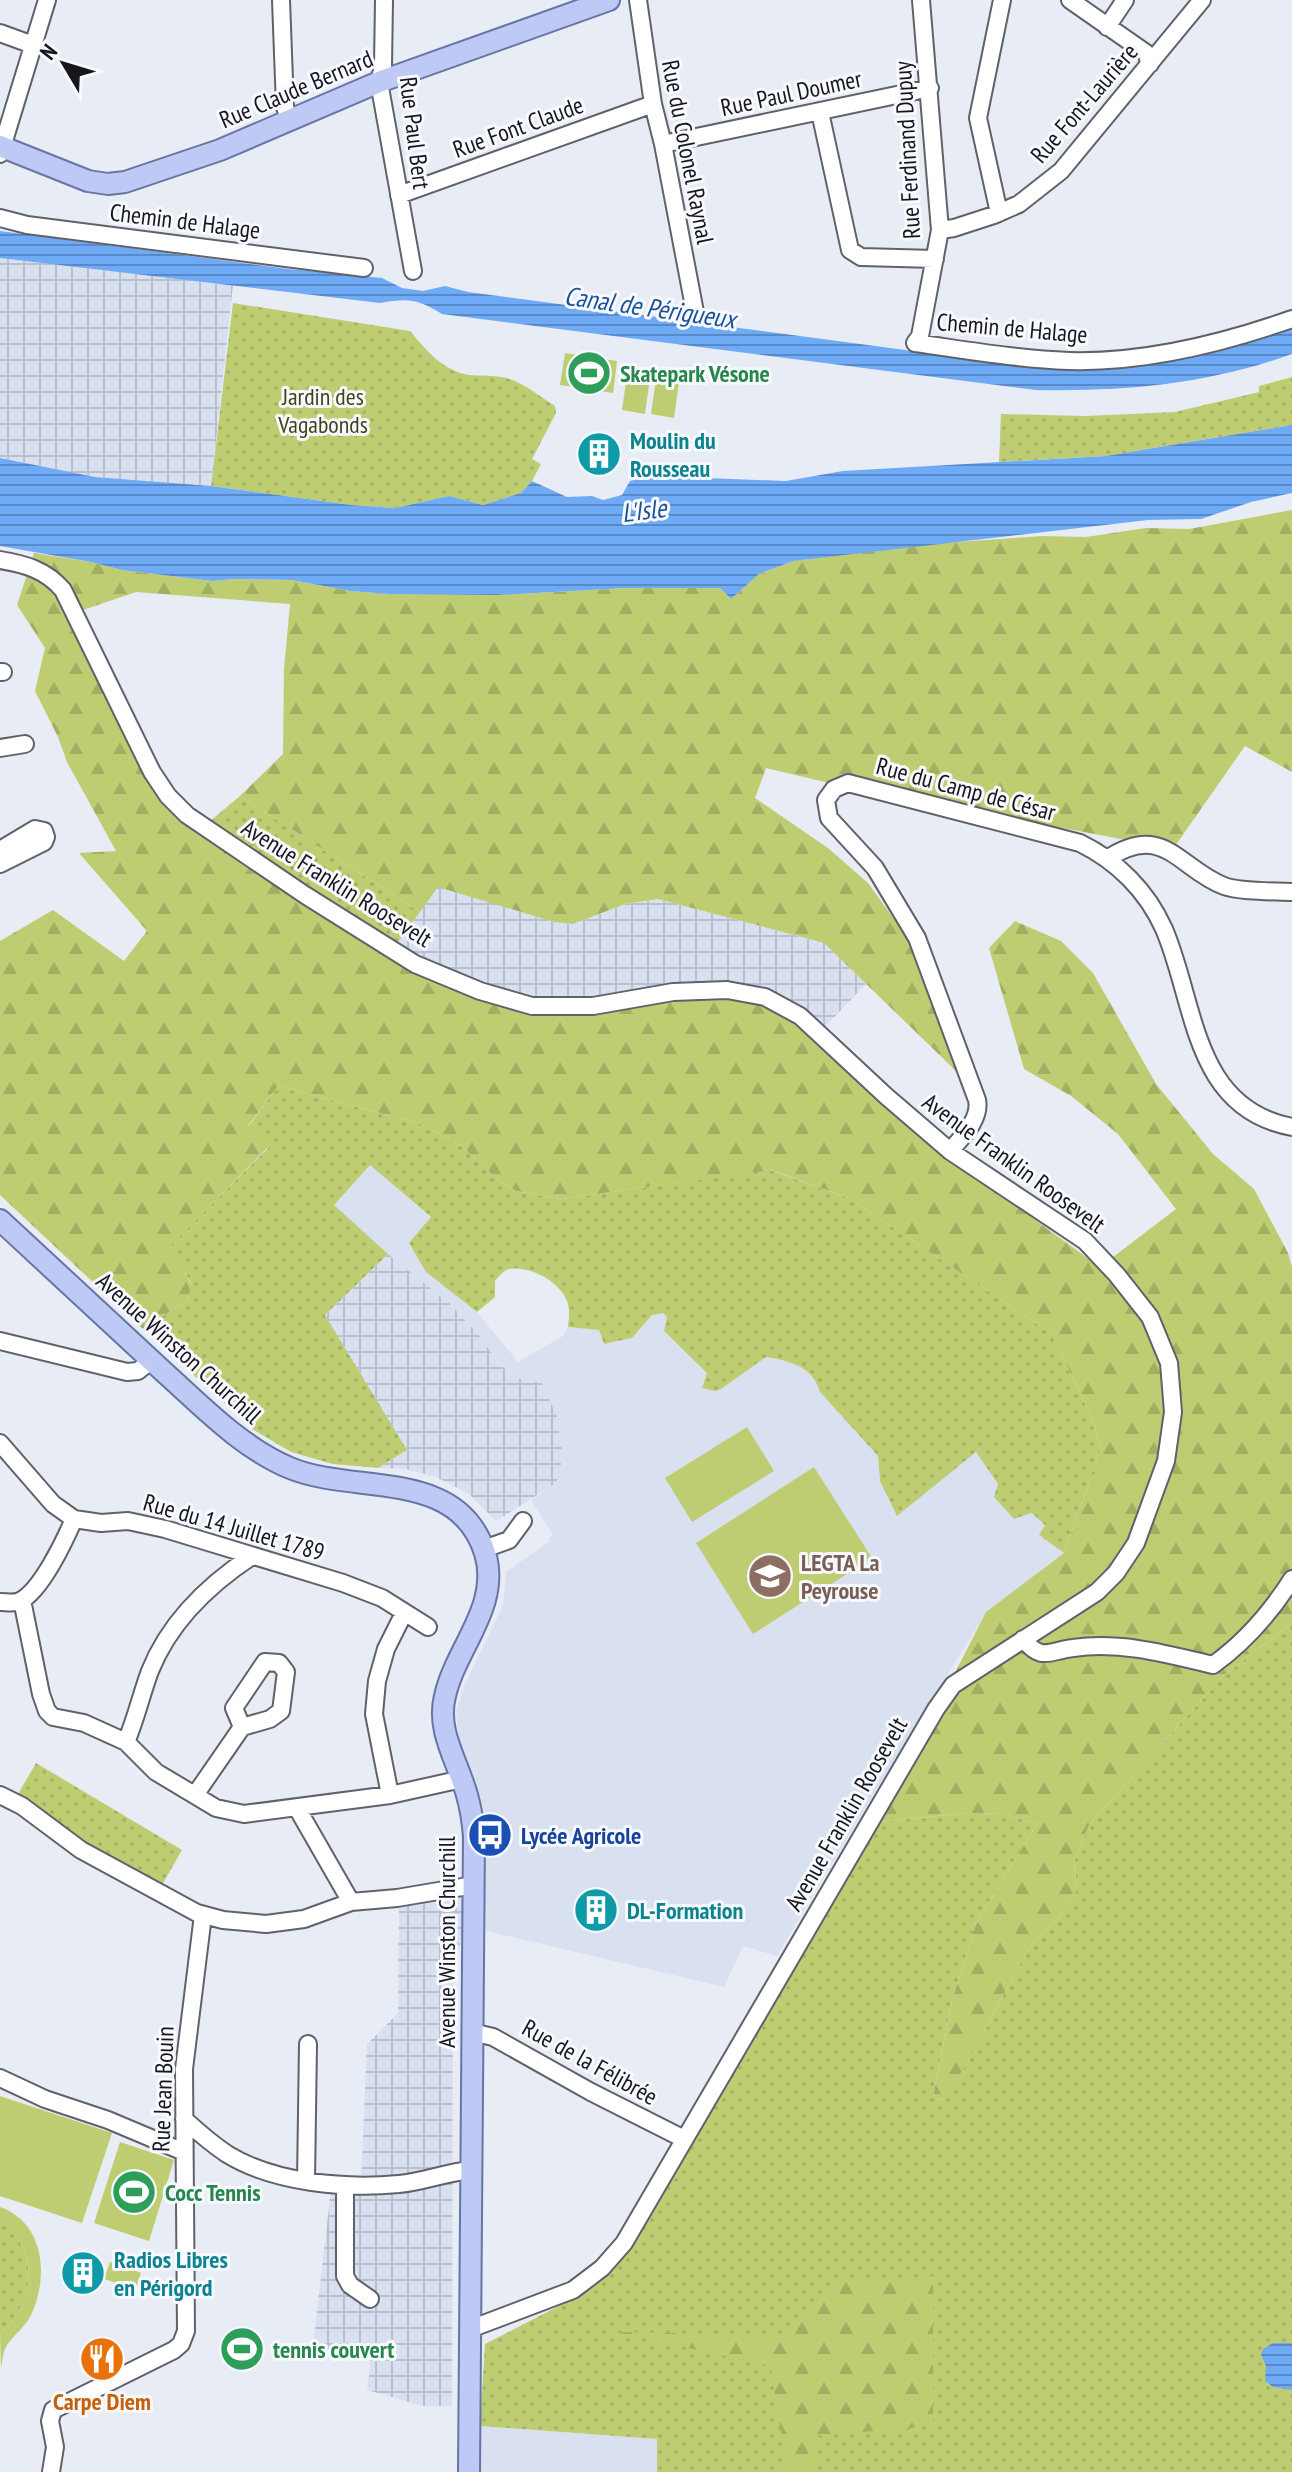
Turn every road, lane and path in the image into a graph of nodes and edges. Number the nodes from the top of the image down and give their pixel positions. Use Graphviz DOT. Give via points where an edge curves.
graph roads {
  1 [pos="47,0"];
  2 [pos="281,0"];
  3 [pos="384,0"];
  4 [pos="609,0"];
  5 [pos="638,0"];
  6 [pos="921,0"];
  7 [pos="1002,0"];
  8 [pos="1070,0"];
  9 [pos="1125,0"];
  10 [pos="1202,0"];
  11 [pos="1107,27"];
  12 [pos="0,33"];
  13 [pos="33,45"];
  14 [pos="1150,64"];
  15 [pos="379,82"];
  16 [pos="930,88"];
  17 [pos="653,104"];
  18 [pos="820,112"];
  19 [pos="289,120"];
  20 [pos="663,144"];
  21 [pos="1,149"];
  22 [pos="399,195"];
  23 [pos="999,213"];
  24 [pos="0,218"];
  25 [pos="940,230"];
  26 [pos="935,259"];
  27 [pos="364,268"];
  28 [pos="413,271"];
  29 [pos="695,312"];
  30 [pos="1292,319"];
  31 [pos="915,343"];
  32 [pos="0,560"];
  33 [pos="25,744"];
  34 [pos="0,748"];
  35 [pos="0,850"];
  36 [pos="1107,859"];
  37 [pos="0,864"];
  38 [pos="1292,892"];
  39 [pos="1292,1127"];
  40 [pos="950,1151"];
  41 [pos="0,1220"];
  42 [pos="0,1341"];
  43 [pos="152,1360"];
  44 [pos="0,1443"];
  45 [pos="74,1519"];
  46 [pos="523,1521"];
  47 [pos="484,1549"];
  48 [pos="252,1556"];
  49 [pos="1292,1579"];
  50 [pos="22,1600"];
  51 [pos="0,1602"];
  52 [pos="404,1613"];
  53 [pos="428,1627"];
  54 [pos="1023,1639"];
  55 [pos="242,1727"];
  56 [pos="126,1742"];
  57 [pos="462,1779"];
  58 [pos="0,1795"];
  59 [pos="195,1795"];
  60 [pos="390,1795"];
  61 [pos="297,1808"];
  62 [pos="474,1885"];
  63 [pos="351,1902"];
  64 [pos="203,1915"];
  65 [pos="472,2032"];
  66 [pos="308,2044"];
  67 [pos="0,2078"];
  68 [pos="184,2119"];
  69 [pos="684,2139"];
  70 [pos="184,2152"];
  71 [pos="471,2170"];
  72 [pos="306,2181"];
  73 [pos="345,2187"];
  74 [pos="370,2299"];
  75 [pos="470,2327"];
  76 [pos="51,2472"];
  77 [pos="469,2472"];
  1 -- 13 [label="street"];
  2 -- 19 [label="street"];
  3 -- 15 [label="street, Rue Paul Bert"];
  4 -- 15 [label="main road, Rue Claude Bernard"];
  5 -- 17 [label="street, Rue du Colonel Raynal"];
  6 -- 16 [label="street, Rue Ferdinand Dupuy"];
  7 -- 23 [label="street" via="978,118"];
  8 -- 11 [label="street"];
  9 -- 11 [label="street"];
  10 -- 14 [label="street, Rue Font-Laurière"];
  11 -- 14 [label="street" via="1146,53"];
  12 -- 13 [label="street"];
  13 -- 21 [label="street"];
  14 -- 23 [label="street, Rue Font-Laurière" via="1061,171"];
  15 -- 19 [label="main road, Rue Claude Bernard"];
  15 -- 22 [label="street, Rue Paul Bert"];
  16 -- 18 [label="street, Rue Paul Doumer"];
  16 -- 25 [label="street, Rue Ferdinand Dupuy"];
  17 -- 20 [label="street, Rue du Colonel Raynal"];
  17 -- 22 [label="street, Rue Font Claude"];
  18 -- 20 [label="street, Rue Paul Doumer"];
  18 -- 26 [label="street" via="850,250 861,257"];
  19 -- 21 [label="main road, Rue Claude Bernard" via="202,156 113,184 88,181"];
  20 -- 29 [label="street, Rue du Colonel Raynal"];
  22 -- 28 [label="street, Rue Paul Bert"];
  23 -- 25 [label="street, Rue Font-Laurière"];
  24 -- 27 [label="street, Chemin de Halage"];
  25 -- 26 [label="street, Rue Ferdinand Dupuy"];
  26 -- 31 [label="street, Rue Ferdinand Dupuy"];
  30 -- 31 [label="street, Chemin de Halage" via="1241,337 1124,359 1069,361"];
  32 -- 40 [label="street, Avenue Franklin Roosevelt" via="37,569 63,590 152,772 187,815 415,964 532,1006 593,1006 687,991 727,990 765,997 800,1016"];
  33 -- 34 [label="street"];
  35 -- 37 [label="street" via="35,829 44,831 44,842"];
  36 -- 38 [label="street" via="1130,846 1147,845 1170,850 1225,887"];
  36 -- 39 [label="street, Rue du Camp de César" via="1134,882 1164,930 1203,1055 1221,1084 1261,1117"];
  36 -- 40 [label="street, Rue du Camp de César" via="1080,843 848,783 826,800 829,818 875,868 917,938 977,1100 977,1116"];
  40 -- 54 [label="street, Avenue Franklin Roosevelt" via="1085,1241 1150,1317 1169,1363 1173,1412 1166,1461 1136,1543 1097,1592"];
  41 -- 43 [label="main road, Avenue Winston Churchill"];
  42 -- 43 [label="street" via="127,1372"];
  43 -- 47 [label="main road, Avenue Winston Churchill" via="232,1432 271,1459 326,1478 402,1487 443,1501"];
  44 -- 45 [label="street" via="53,1504"];
  45 -- 48 [label="street, Rue du 14 Juillet 1789" via="128,1521"];
  45 -- 50 [label="street" via="39,1583"];
  46 -- 47 [label="street" via="509,1540"];
  47 -- 57 [label="main road, Avenue Winston Churchill" via="489,1575 485,1603 444,1700 445,1735"];
  48 -- 52 [label="street, Rue du 14 Juillet 1789" via="368,1591"];
  48 -- 56 [label="street" via="205,1592 172,1630 151,1668"];
  49 -- 54 [label="street" via="1276,1605 1213,1665 1130,1646 1043,1654"];
  50 -- 51 [label="street"];
  50 -- 56 [label="street" via="47,1711"];
  52 -- 53 [label="street, Rue du 14 Juillet 1789"];
  52 -- 60 [label="street" via="386,1649 374,1714"];
  54 -- 69 [label="street, Avenue Franklin Roosevelt" via="953,1685 936,1709"];
  55 -- 59 [label="street"];
  56 -- 59 [label="street" via="156,1772"];
  57 -- 60 [label="street"];
  57 -- 62 [label="main road, Avenue Winston Churchill" via="474,1837"];
  58 -- 64 [label="street" via="81,1850"];
  59 -- 61 [label="street" via="216,1808 244,1814"];
  60 -- 61 [label="street"];
  61 -- 63 [label="street"];
  62 -- 63 [label="street"];
  62 -- 65 [label="main road, Avenue Winston Churchill"];
  63 -- 64 [label="street" via="304,1919 266,1924"];
  64 -- 68 [label="street, Rue Jean Bouin" via="184,2069"];
  65 -- 69 [label="street, Rue de la Félibrée" via="493,2037"];
  65 -- 71 [label="main road, Avenue Winston Churchill"];
  66 -- 72 [label="street"];
  67 -- 70 [label="street"];
  68 -- 70 [label="street, Rue Jean Bouin"];
  68 -- 72 [label="street" via="247,2165"];
  69 -- 75 [label="street, Avenue Franklin Roosevelt" via="624,2243 602,2268 573,2290"];
  70 -- 76 [label="street, Rue Jean Bouin" via="186,2331 181,2344 53,2410"];
  71 -- 73 [label="street" via="402,2184"];
  71 -- 75 [label="main road, Avenue Winston Churchill"];
  72 -- 73 [label="street"];
  73 -- 74 [label="street" via="343,2268 350,2285"];
  75 -- 77 [label="main road, Avenue Winston Churchill"];
}
